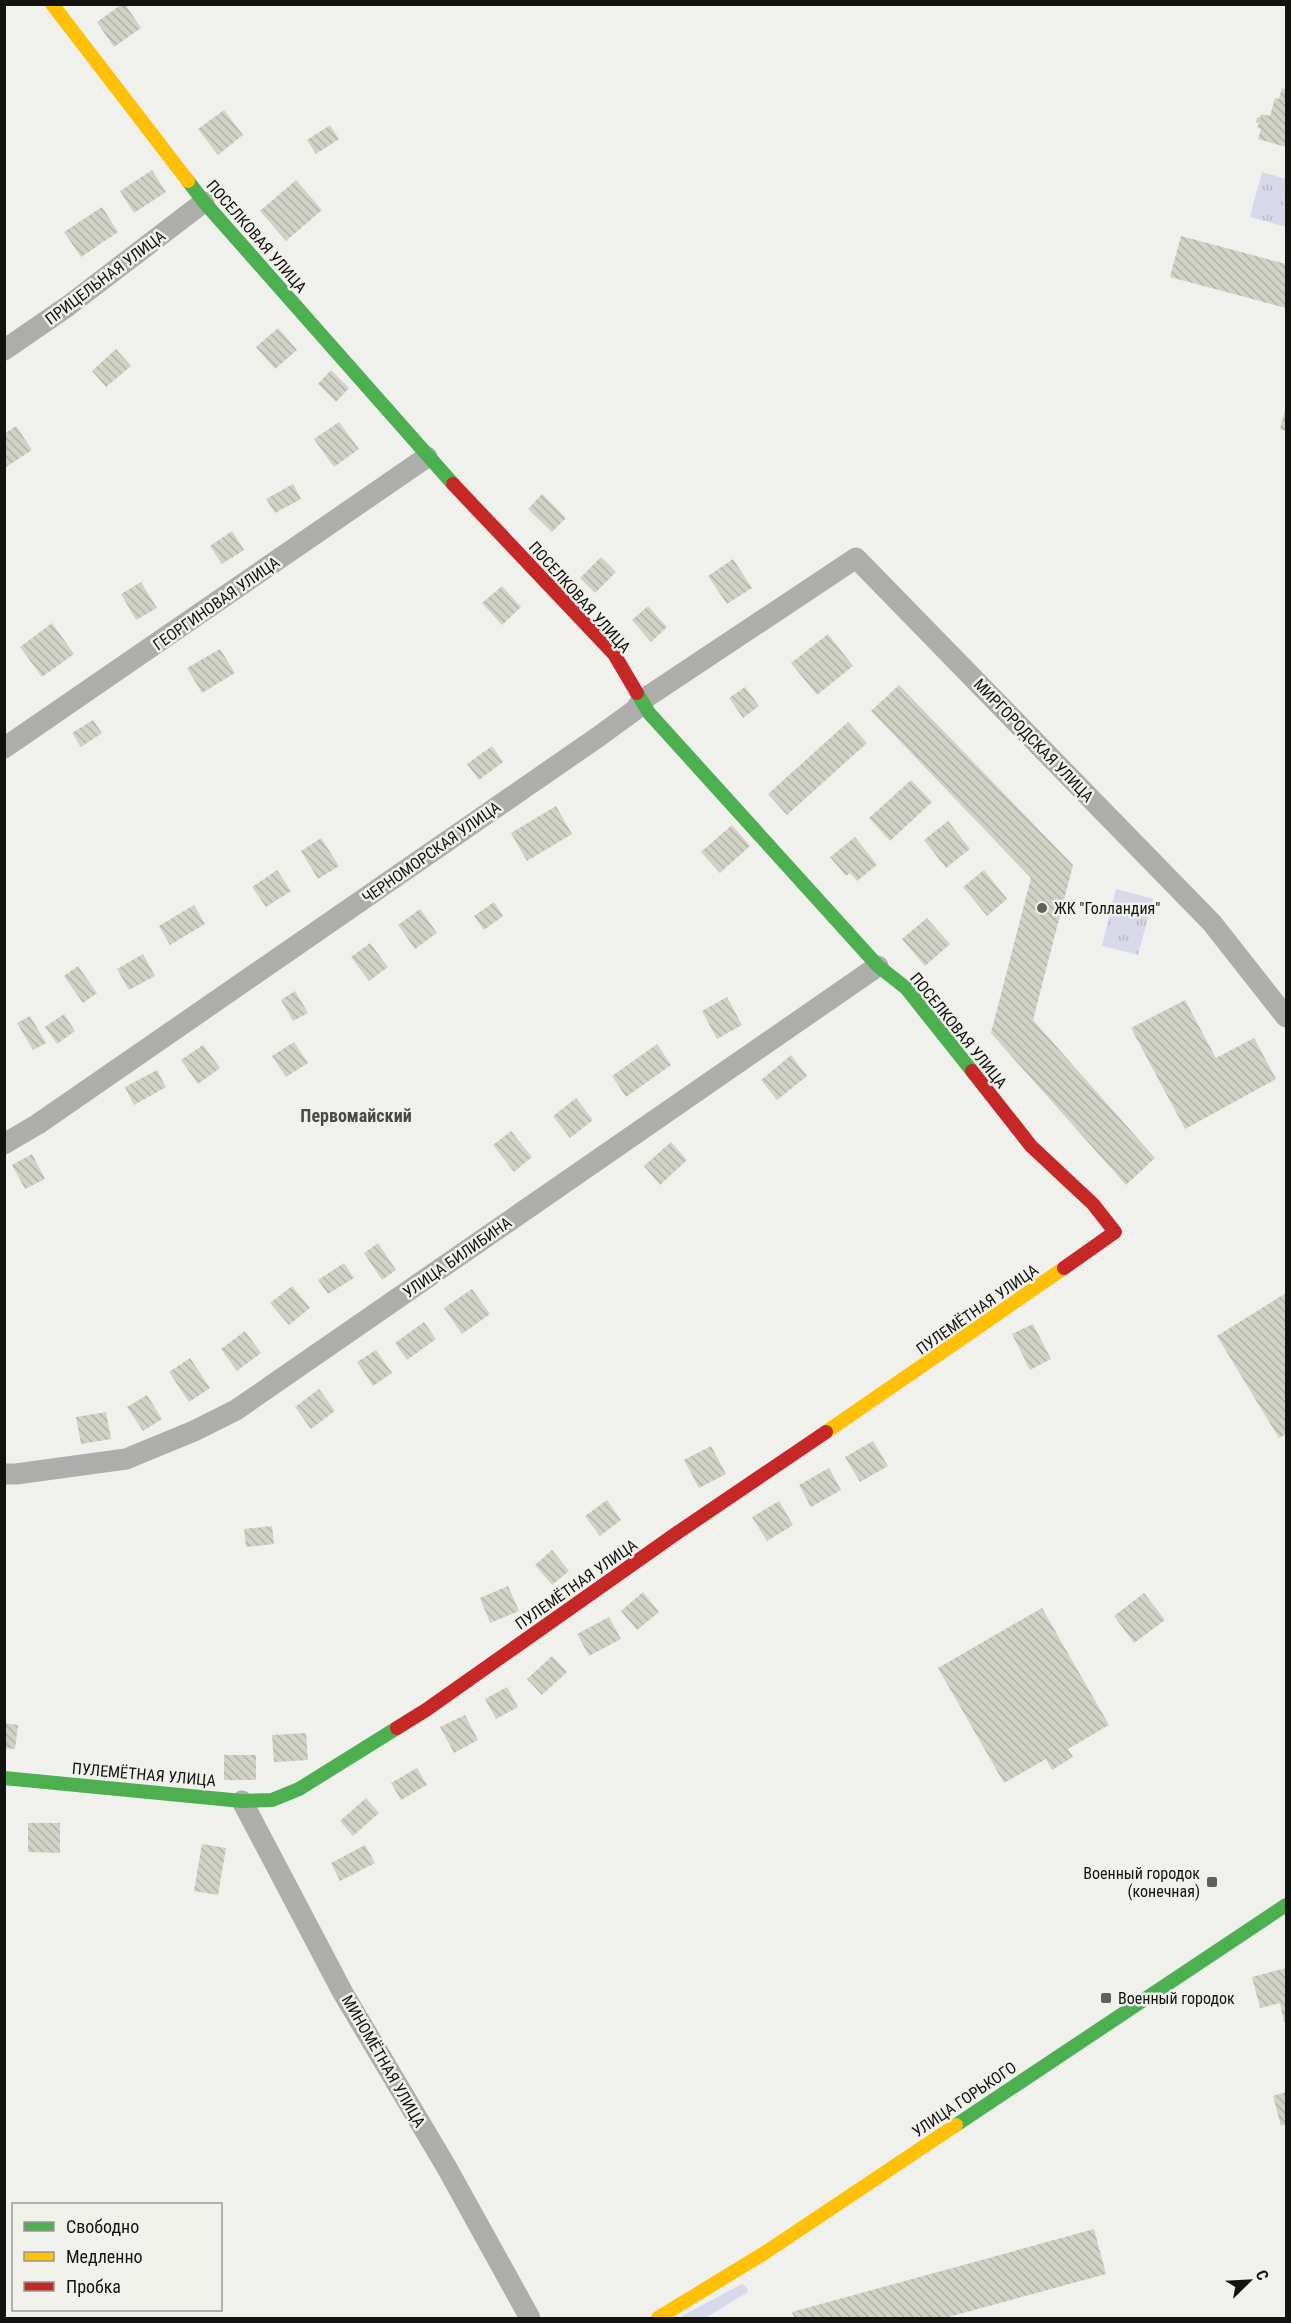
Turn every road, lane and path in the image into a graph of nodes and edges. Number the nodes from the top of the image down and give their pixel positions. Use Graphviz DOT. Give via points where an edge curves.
graph roads {
  1 [pos="52,4"];
  2 [pos="204,202"];
  3 [pos="4,350"];
  4 [pos="427,457"];
  5 [pos="856,558"];
  6 [pos="641,700"];
  7 [pos="4,748"];
  8 [pos="878,966"];
  9 [pos="1287,1017"];
  10 [pos="4,1144"];
  11 [pos="1115,1232"];
  12 [pos="4,1474"];
  13 [pos="4,1778"];
  14 [pos="242,1801"];
  15 [pos="1287,1905"];
  16 [pos="530,2319"];
  17 [pos="658,2319"];
  1 -- 2 [label="street, ПОСЕЛКОВАЯ УЛИЦА"];
  2 -- 3 [label="street, ПРИЦЕЛЬНАЯ УЛИЦА"];
  2 -- 4 [label="street, ПОСЕЛКОВАЯ УЛИЦА"];
  4 -- 6 [label="street, ПОСЕЛКОВАЯ УЛИЦА" via="614,654"];
  4 -- 7 [label="street, ГЕОРГИНОВАЯ УЛИЦА"];
  5 -- 6 [label="street, ЧЕРНОМОРСКАЯ УЛИЦА"];
  5 -- 9 [label="street, МИРГОРОДСКАЯ УЛИЦА" via="1212,923"];
  6 -- 8 [label="street, ПОСЕЛКОВАЯ УЛИЦА"];
  6 -- 10 [label="street, ЧЕРНОМОРСКАЯ УЛИЦА" via="634,710 598,737"];
  8 -- 11 [label="street, ПОСЕЛКОВАЯ УЛИЦА" via="906,988 1031,1146 1093,1204"];
  8 -- 12 [label="street, УЛИЦА БИЛИБИНА" via="236,1410 126,1459"];
  11 -- 14 [label="street, ПУЛЕМЁТНАЯ УЛИЦА" via="426,1710 300,1789 272,1800"];
  13 -- 14 [label="street, ПУЛЕМЁТНАЯ УЛИЦА"];
  14 -- 16 [label="street, МИНОМЁТНАЯ УЛИЦА" via="344,1993"];
  15 -- 17 [label="street, УЛИЦА ГОРЬКОГО" via="766,2252"];
}
